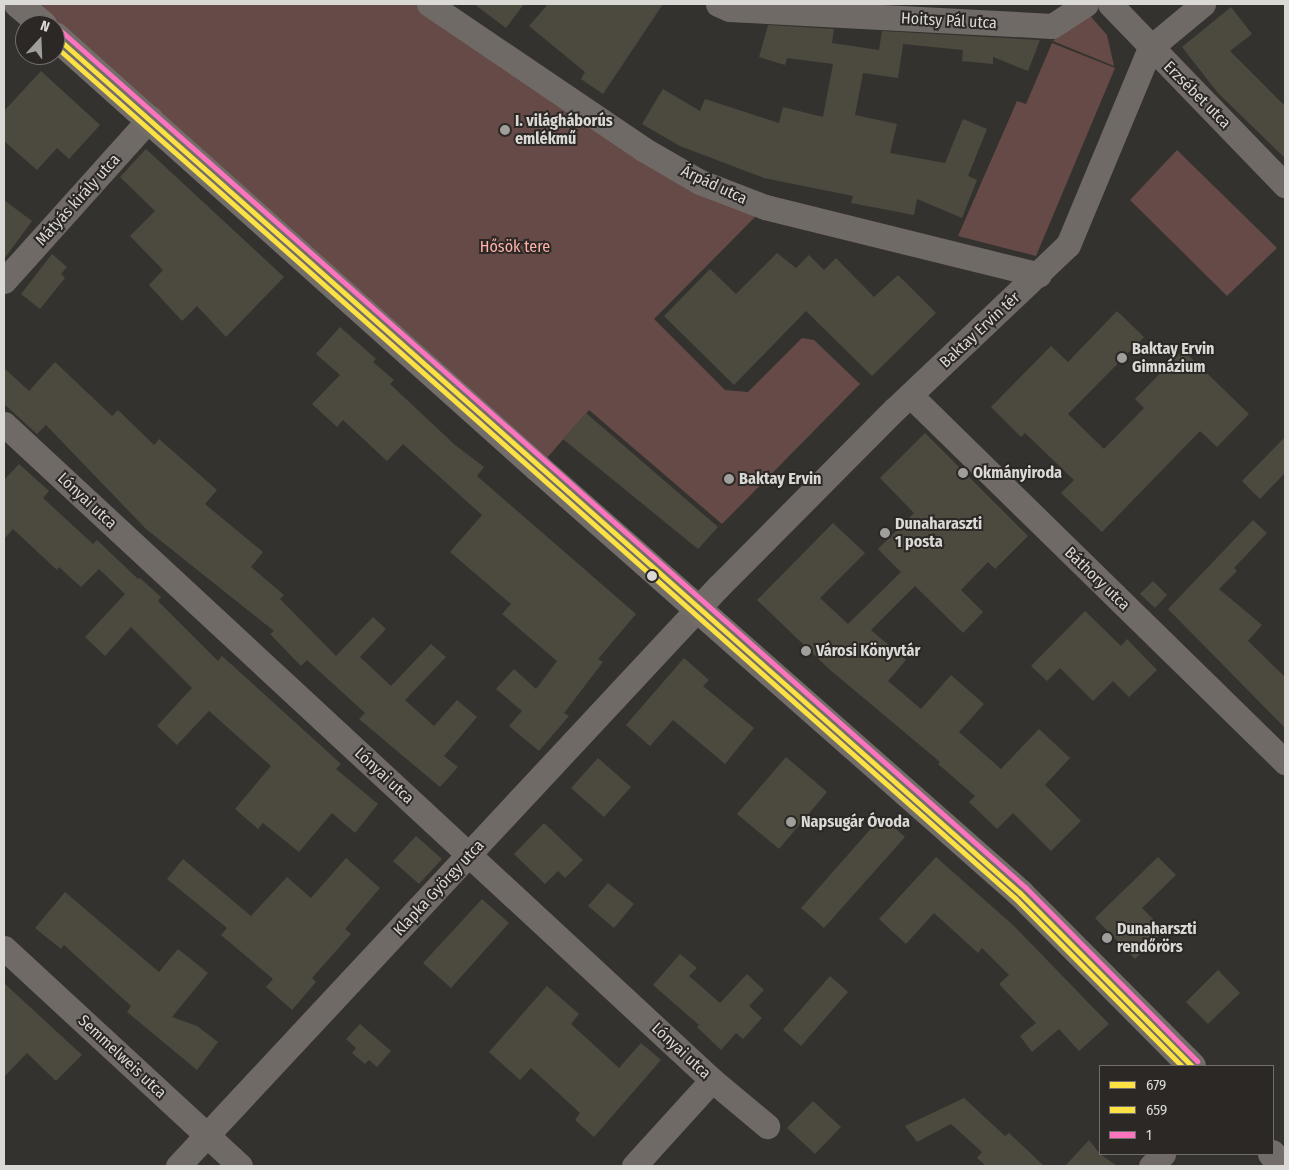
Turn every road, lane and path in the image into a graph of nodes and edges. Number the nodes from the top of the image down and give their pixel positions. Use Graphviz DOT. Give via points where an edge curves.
graph roads {
  1 [pos="18,4"];
  2 [pos="429,4"];
  3 [pos="718,4"];
  4 [pos="1086,4"];
  5 [pos="1110,4"];
  6 [pos="1203,4"];
  7 [pos="31,15"];
  8 [pos="65,45"];
  9 [pos="1150,48"];
  10 [pos="150,118"];
  11 [pos="1285,184"];
  12 [pos="1039,275"];
  13 [pos="4,280"];
  14 [pos="910,395"];
  15 [pos="4,424"];
  16 [pos="698,609"];
  17 [pos="1285,762"];
  18 [pos="470,855"];
  19 [pos="4,948"];
  20 [pos="1191,1065"];
  21 [pos="712,1080"];
  22 [pos="767,1126"];
  23 [pos="207,1137"];
  24 [pos="1162,1155"];
  25 [pos="1273,1155"];
  26 [pos="178,1166"];
  27 [pos="240,1166"];
  28 [pos="634,1166"];
  29 [pos="1151,1166"];
  30 [pos="1283,1166"];
  1 -- 7 [label="main road"];
  2 -- 12 [label="street, Árpád utca" via="643,149 700,182 765,207"];
  3 -- 4 [label="street, Hoitsy Pál utca" via="729,9 1052,26"];
  5 -- 9 [label="street, Erzsébet utca"];
  6 -- 9 [label="street"];
  8 -- 10 [label="main road"];
  9 -- 11 [label="street, Erzsébet utca"];
  9 -- 12 [label="street, Baktay Ervin tér" via="1068,245"];
  10 -- 13 [label="street, Mátyás király utca"];
  10 -- 16 [label="main road"];
  12 -- 14 [label="street, Baktay Ervin tér"];
  14 -- 16 [label="street, Baktay Ervin tér"];
  14 -- 17 [label="street, Báthory utca"];
  15 -- 18 [label="street, Lónyai utca"];
  16 -- 18 [label="street, Klapka György utca"];
  16 -- 20 [label="main road" via="1020,893"];
  18 -- 21 [label="street, Lónyai utca"];
  18 -- 23 [label="street, Klapka György utca"];
  19 -- 23 [label="street, Semmelweis utca"];
  21 -- 22 [label="street, Lónyai utca"];
  21 -- 28 [label="street"];
  23 -- 26 [label="street, Klapka György utca"];
  23 -- 27 [label="street, Semmelweis utca"];
  24 -- 29 [label="street"];
  25 -- 30 [label="main road"];
}
